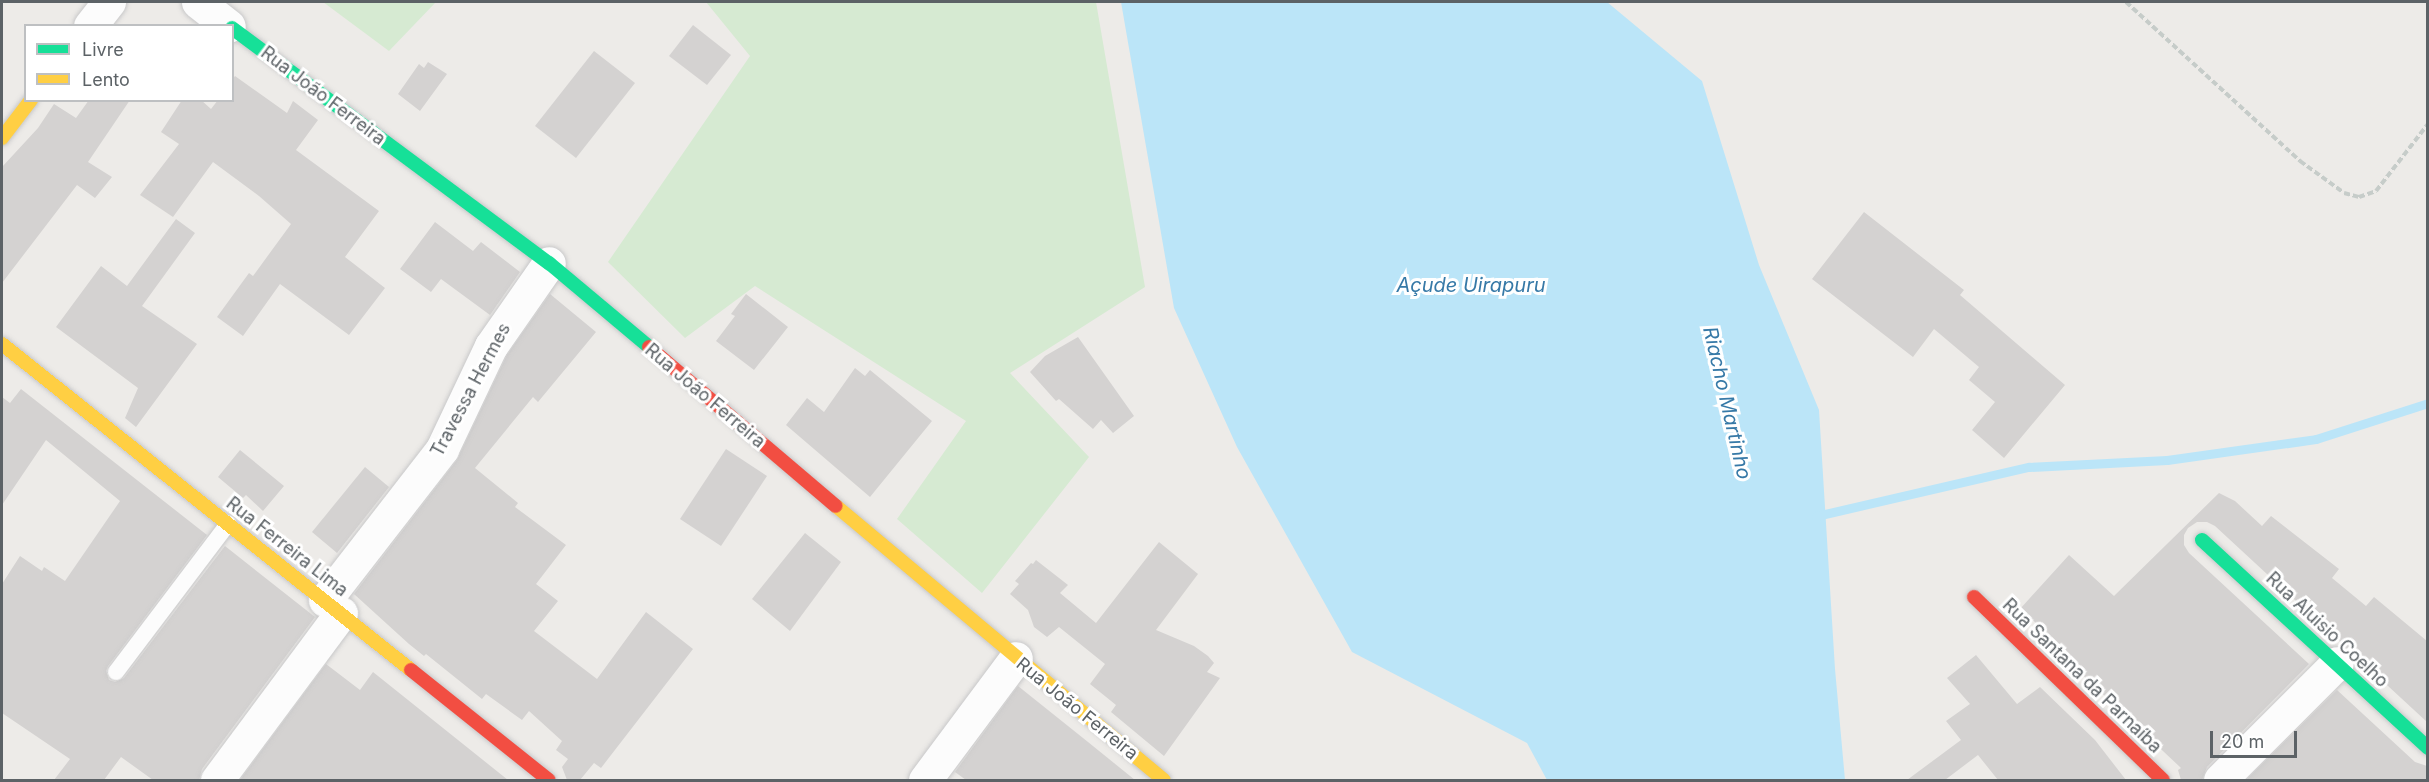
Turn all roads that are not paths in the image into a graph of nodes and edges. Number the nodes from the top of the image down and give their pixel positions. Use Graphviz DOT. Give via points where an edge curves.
graph roads {
  1 [pos="109,2"];
  2 [pos="198,2"];
  3 [pos="92,24"];
  4 [pos="227,24"];
  5 [pos="234,29"];
  6 [pos="29,102"];
  7 [pos="2,138"];
  8 [pos="549,263"];
  9 [pos="2,344"];
  10 [pos="228,524"];
  11 [pos="2202,540"];
  12 [pos="1974,597"];
  13 [pos="333,606"];
  14 [pos="1016,658"];
  15 [pos="2337,663"];
  16 [pos="116,672"];
  17 [pos="2427,748"];
  18 [pos="538,777"];
  19 [pos="217,780"];
  20 [pos="926,780"];
  21 [pos="1164,780"];
  22 [pos="2163,780"];
  23 [pos="2220,780"];
  1 -- 3 [label="street"];
  2 -- 4 [label="street, Rua João Ferreira"];
  5 -- 8 [label="street, Rua João Ferreira"];
  6 -- 7 [label="street"];
  8 -- 13 [label="street, Travessa Hermes" via="491,346 442,449"];
  8 -- 14 [label="street, Rua João Ferreira"];
  9 -- 10 [label="street, Rua Ferreira Lima"];
  10 -- 13 [label="street, Rua Ferreira Lima"];
  10 -- 16 [label="lane"];
  11 -- 15 [label="street, Rua Aluisio Coelho"];
  12 -- 22 [label="street, Rua Santana da Parnaíba"];
  13 -- 18 [label="street, Rua Ferreira Lima"];
  13 -- 19 [label="street, Travessa Hermes"];
  14 -- 20 [label="street"];
  14 -- 21 [label="street, Rua João Ferreira"];
  15 -- 17 [label="street, Rua Aluisio Coelho"];
  15 -- 23 [label="street"];
}
